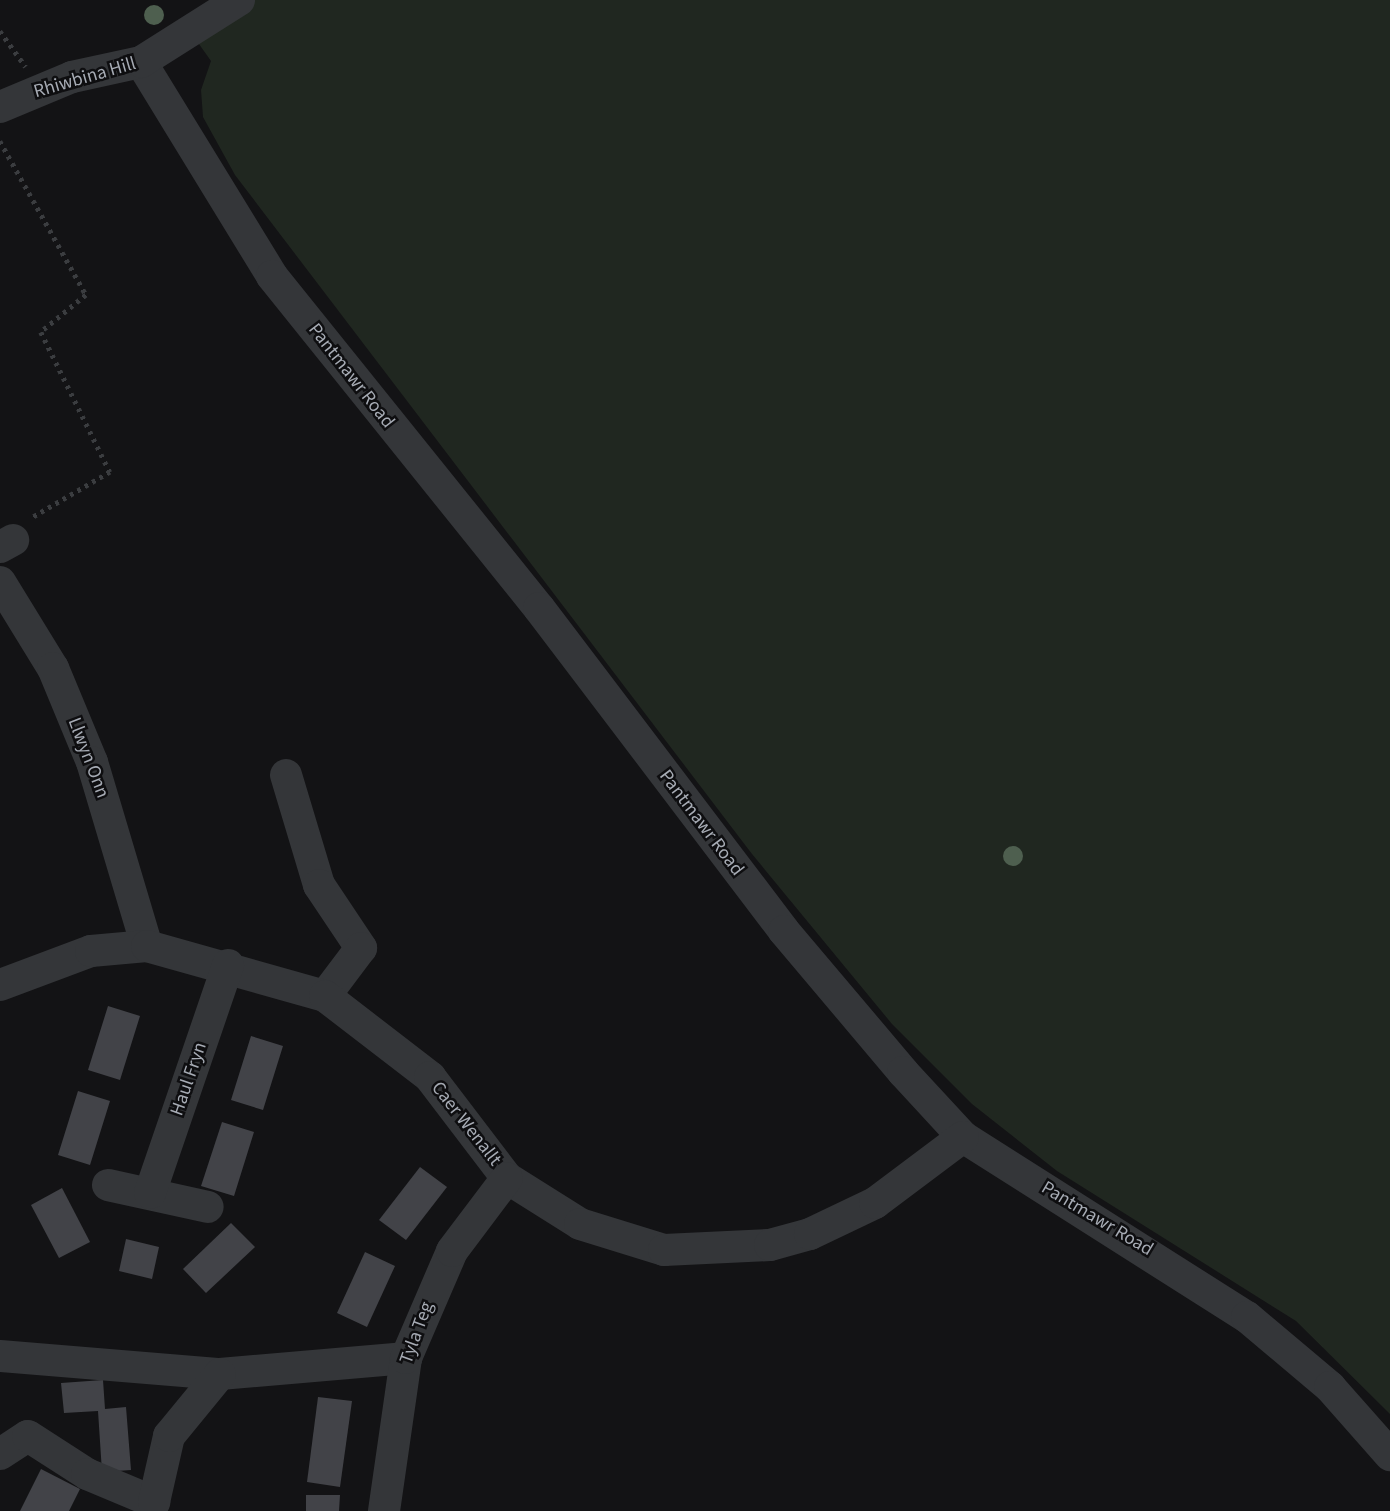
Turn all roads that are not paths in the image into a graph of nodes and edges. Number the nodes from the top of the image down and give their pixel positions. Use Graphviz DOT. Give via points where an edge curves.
graph roads {
  1 [pos="234,1"];
  2 [pos="141,62"];
  3 [pos="0,107"];
  4 [pos="0,582"];
  5 [pos="286,775"];
  6 [pos="147,946"];
  7 [pos="228,965"];
  8 [pos="0,985"];
  9 [pos="325,996"];
  10 [pos="964,1137"];
  11 [pos="507,1178"];
  12 [pos="108,1185"];
  13 [pos="150,1192"];
  14 [pos="208,1207"];
  15 [pos="0,1356"];
  16 [pos="406,1358"];
  17 [pos="220,1374"];
  18 [pos="0,1454"];
  19 [pos="1390,1455"];
  20 [pos="384,1511"];
  1 -- 2 [label="street, Rhiwbina Hill"];
  2 -- 3 [label="street, Rhiwbina Hill" via="40,88"];
  2 -- 10 [label="street, Pantmawr Road" via="272,276 539,608 784,932"];
  4 -- 6 [label="street, Llwyn Onn" via="52,668 92,762"];
  5 -- 9 [label="street" via="319,885 360,947"];
  6 -- 7 [label="street, Caer Wenallt"];
  6 -- 8 [label="street, Caer Wenallt" via="92,951"];
  7 -- 9 [label="street, Caer Wenallt"];
  7 -- 13 [label="street, Haul Fryn"];
  9 -- 11 [label="street, Caer Wenallt" via="430,1077"];
  10 -- 11 [label="street, Caer Wenallt" via="876,1203 810,1234 718,1250 623,1242"];
  10 -- 19 [label="street, Pantmawr Road" via="1247,1317 1329,1387"];
  11 -- 16 [label="street, Tyla Teg" via="452,1251"];
  12 -- 13 [label="street"];
  13 -- 14 [label="street"];
  15 -- 17 [label="street"];
  16 -- 17 [label="street"];
  16 -- 20 [label="street, Tyla Teg"];
  17 -- 18 [label="street" via="169,1436 154,1502 88,1474 28,1436"];
}
